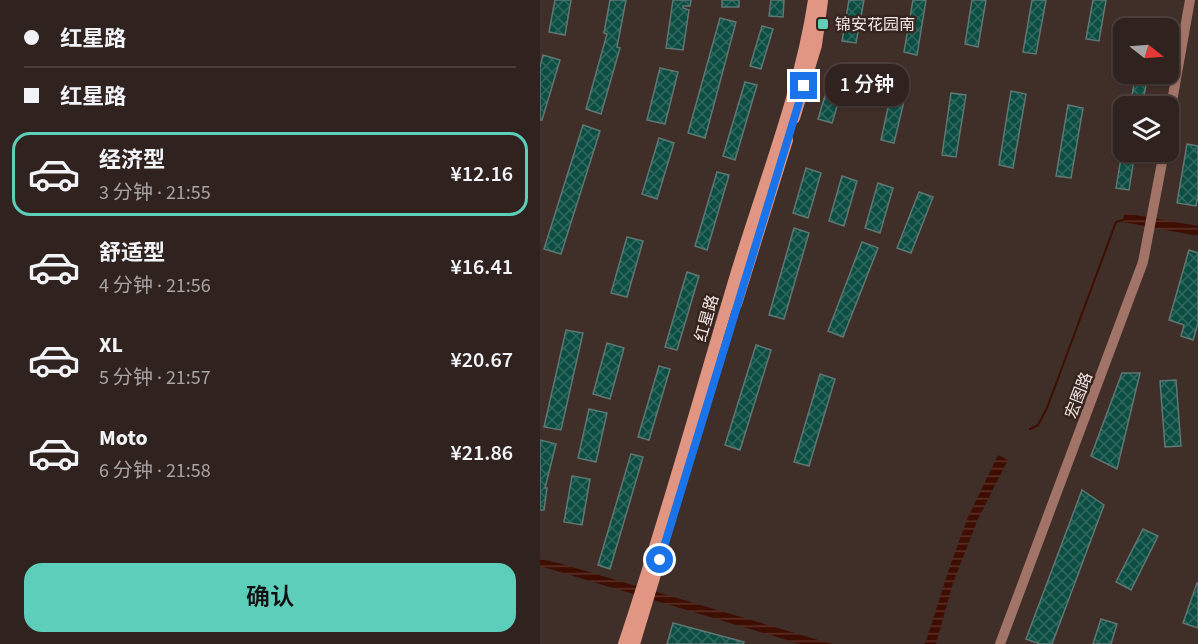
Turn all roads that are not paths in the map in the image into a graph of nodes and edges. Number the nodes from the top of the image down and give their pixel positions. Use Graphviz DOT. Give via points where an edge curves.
graph roads {
  1 [pos="814,0"];
  2 [pos="822,0"];
  3 [pos="1190,0"];
  4 [pos="1173,96"];
  5 [pos="1162,162"];
  6 [pos="649,580"];
  7 [pos="643,601"];
  8 [pos="624,644"];
  9 [pos="634,644"];
  10 [pos="1000,644"];
  1 -- 6 [label="main road, 红星路" via="808,43 736,275"];
  2 -- 6 [label="main road, 红星路" via="816,45"];
  3 -- 4 [label="street"];
  5 -- 10 [label="street, 宏图路" via="1143,262"];
  6 -- 7 [label="main road, 红星路"];
  7 -- 8 [label="main road, 红星路"];
  7 -- 9 [label="main road, 红星路"];
}
